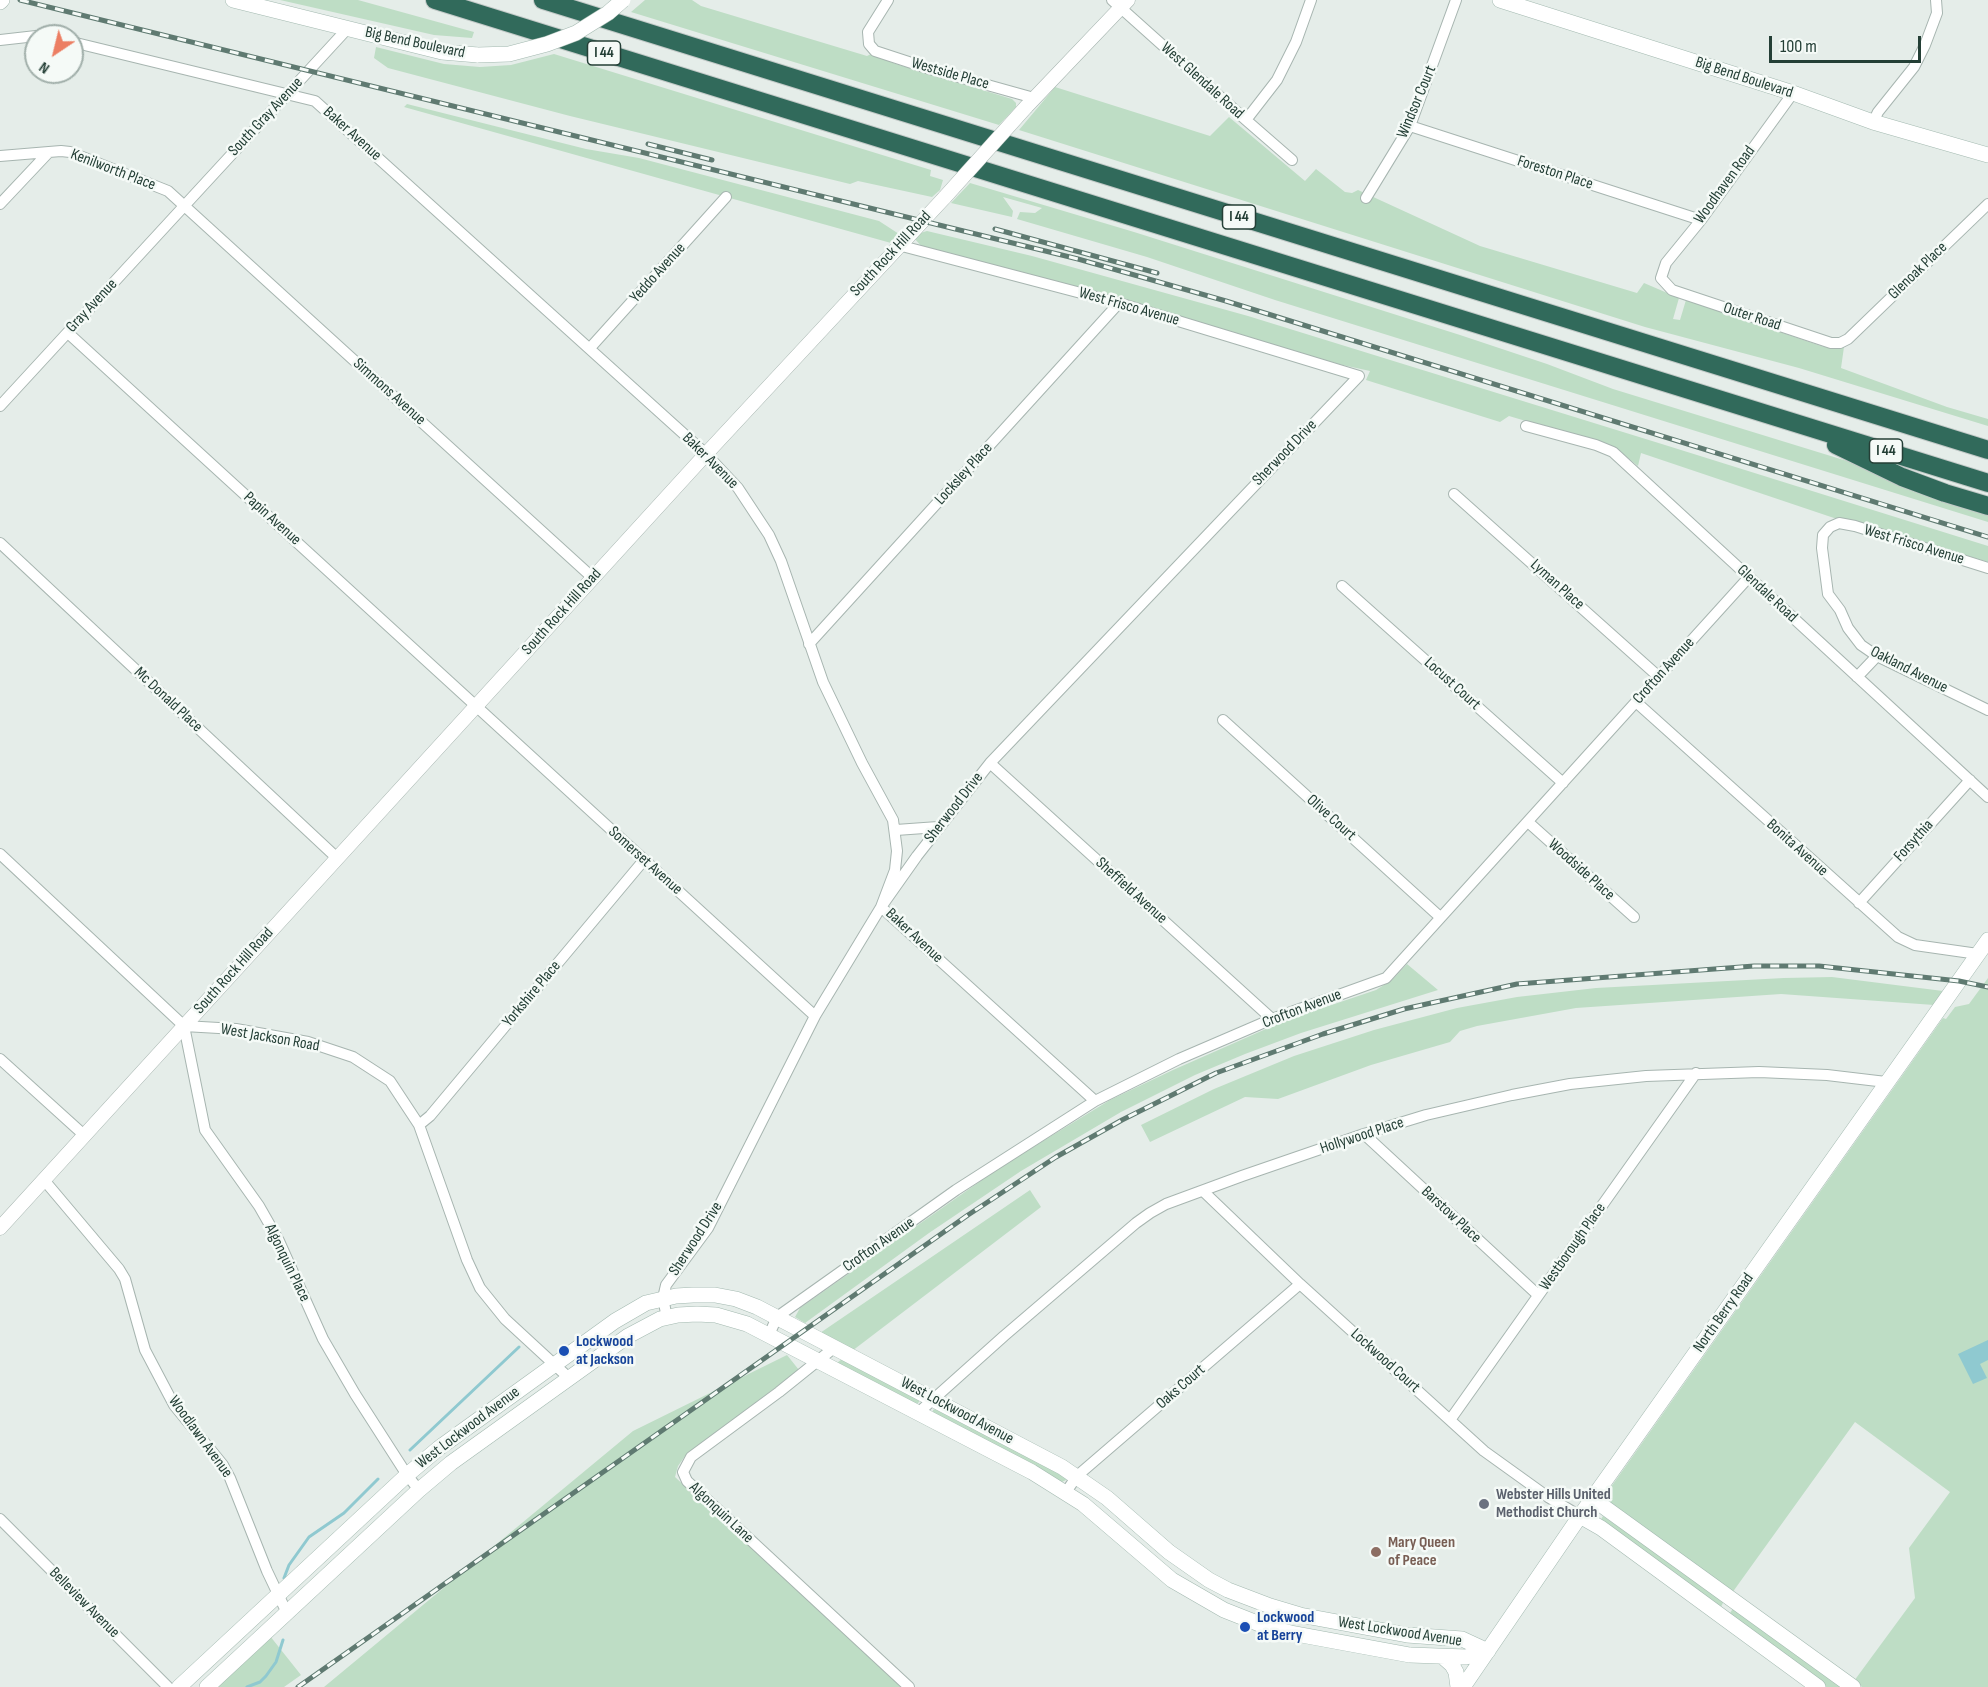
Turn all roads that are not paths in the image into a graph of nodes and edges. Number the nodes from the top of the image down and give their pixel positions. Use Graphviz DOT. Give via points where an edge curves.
graph roads {
  1 [pos="233,0"];
  2 [pos="435,0"];
  3 [pos="543,0"];
  4 [pos="623,0"];
  5 [pos="888,0"];
  6 [pos="1311,0"];
  7 [pos="1456,0"];
  8 [pos="1500,0"];
  9 [pos="1936,0"];
  10 [pos="1120,3"];
  11 [pos="348,28"];
  12 [pos="24,37"];
  13 [pos="0,40"];
  14 [pos="84,45"];
  15 [pos="287,93"];
  16 [pos="1793,93"];
  17 [pos="1030,103"];
  18 [pos="1246,120"];
  19 [pos="1873,122"];
  20 [pos="1410,126"];
  21 [pos="49,152"];
  22 [pos="1988,155"];
  23 [pos="0,156"];
  24 [pos="1292,160"];
  25 [pos="726,197"];
  26 [pos="1366,198"];
  27 [pos="0,204"];
  28 [pos="1988,204"];
  29 [pos="184,206"];
  30 [pos="1701,220"];
  31 [pos="898,245"];
  32 [pos="1661,278"];
  33 [pos="1119,303"];
  34 [pos="68,333"];
  35 [pos="1848,339"];
  36 [pos="590,348"];
  37 [pos="1359,376"];
  38 [pos="0,406"];
  39 [pos="1784,419"];
  40 [pos="1526,426"];
  41 [pos="1935,433"];
  42 [pos="1988,438"];
  43 [pos="1988,450"];
  44 [pos="706,454"];
  45 [pos="1988,483"];
  46 [pos="1454,494"];
  47 [pos="1988,506"];
  48 [pos="1839,524"];
  49 [pos="0,543"];
  50 [pos="1988,568"];
  51 [pos="1749,577"];
  52 [pos="593,578"];
  53 [pos="1342,586"];
  54 [pos="809,644"];
  55 [pos="1876,656"];
  56 [pos="1659,677"];
  57 [pos="1857,677"];
  58 [pos="1636,702"];
  59 [pos="476,706"];
  60 [pos="1988,710"];
  61 [pos="1223,720"];
  62 [pos="990,763"];
  63 [pos="1970,780"];
  64 [pos="1563,783"];
  65 [pos="1988,796"];
  66 [pos="1528,822"];
  67 [pos="938,827"];
  68 [pos="896,830"];
  69 [pos="0,854"];
  70 [pos="337,858"];
  71 [pos="644,860"];
  72 [pos="1859,903"];
  73 [pos="881,907"];
  74 [pos="1440,917"];
  75 [pos="1634,917"];
  76 [pos="1988,940"];
  77 [pos="1978,954"];
  78 [pos="815,1016"];
  79 [pos="1272,1019"];
  80 [pos="184,1026"];
  81 [pos="0,1059"];
  82 [pos="1696,1073"];
  83 [pos="1886,1082"];
  84 [pos="1095,1101"];
  85 [pos="419,1125"];
  86 [pos="1364,1134"];
  87 [pos="84,1135"];
  88 [pos="44,1180"];
  89 [pos="1203,1191"];
  90 [pos="0,1228"];
  91 [pos="1300,1284"];
  92 [pos="1538,1295"];
  93 [pos="663,1298"];
  94 [pos="777,1317"];
  95 [pos="667,1318"];
  96 [pos="769,1335"];
  97 [pos="835,1347"];
  98 [pos="819,1361"];
  99 [pos="554,1364"];
  100 [pos="569,1378"];
  101 [pos="934,1399"];
  102 [pos="918,1413"];
  103 [pos="1450,1420"];
  104 [pos="406,1475"];
  105 [pos="1077,1476"];
  106 [pos="419,1490"];
  107 [pos="1066,1492"];
  108 [pos="1593,1499"];
  109 [pos="1580,1516"];
  110 [pos="0,1519"];
  111 [pos="279,1594"];
  112 [pos="1733,1600"];
  113 [pos="1270,1606"];
  114 [pos="287,1613"];
  115 [pos="1722,1616"];
  116 [pos="1263,1626"];
  117 [pos="1366,1627"];
  118 [pos="1361,1647"];
  119 [pos="1488,1651"];
  120 [pos="1443,1657"];
  121 [pos="168,1687"];
  122 [pos="179,1687"];
  123 [pos="207,1687"];
  124 [pos="909,1687"];
  125 [pos="1458,1687"];
  126 [pos="1463,1687"];
  127 [pos="1818,1687"];
  128 [pos="1853,1687"];
  1 -- 11 [label="main road, Big Bend Boulevard"];
  2 -- 39 [label="highway, I 44"];
  3 -- 41 [label="highway, I 44"];
  4 -- 11 [label="main road, Big Bend Boulevard, bridge" via="576,33 509,54 442,52"];
  5 -- 17 [label="street, Westside Place" via="868,32 872,48"];
  6 -- 18 [label="street" via="1277,80"];
  7 -- 20 [label="street, Windsor Court"];
  8 -- 16 [label="main road, Big Bend Boulevard"];
  9 -- 19 [label="street" via="1937,13 1918,60"];
  10 -- 17 [label="street, South Rock Hill Road"];
  10 -- 18 [label="street, West Glendale Road"];
  11 -- 15 [label="street, South Gray Avenue"];
  12 -- 13 [label="street"];
  14 -- 15 [label="street, Baker Avenue"];
  15 -- 29 [label="street, South Gray Avenue"];
  15 -- 36 [label="street, Baker Avenue" via="315,101"];
  16 -- 19 [label="main road, Big Bend Boulevard"];
  16 -- 30 [label="street, Woodhaven Road"];
  17 -- 31 [label="street, South Rock Hill Road, bridge"];
  18 -- 24 [label="street, West Glendale Road"];
  19 -- 22 [label="main road, Big Bend Boulevard"];
  20 -- 26 [label="street, Windsor Court"];
  20 -- 30 [label="street, Foreston Place"];
  21 -- 23 [label="street, Kenilworth Place"];
  21 -- 27 [label="street"];
  21 -- 29 [label="street, Kenilworth Place" via="61,150 80,155 168,192"];
  25 -- 36 [label="street, Yeddo Avenue"];
  28 -- 35 [label="street, Glenoak Place"];
  29 -- 34 [label="street, Gray Avenue"];
  29 -- 52 [label="street, Simmons Avenue"];
  30 -- 32 [label="street, Woodhaven Road" via="1666,263"];
  31 -- 33 [label="street, West Frisco Avenue"];
  31 -- 44 [label="street, South Rock Hill Road"];
  32 -- 35 [label="street, Outer Road" via="1682,294 1831,343"];
  33 -- 37 [label="street, West Frisco Avenue"];
  33 -- 54 [label="street, Locksley Place"];
  34 -- 38 [label="street, Gray Avenue"];
  34 -- 59 [label="street, Papin Avenue"];
  36 -- 44 [label="street, Baker Avenue"];
  37 -- 62 [label="street, Sherwood Drive"];
  39 -- 45 [label="highway, I 44"];
  39 -- 47 [label="highway" via="1902,477"];
  40 -- 51 [label="street, Glendale Road" via="1613,452"];
  41 -- 42 [label="highway"];
  41 -- 43 [label="highway, I 44"];
  44 -- 52 [label="street, South Rock Hill Road"];
  44 -- 54 [label="street, Baker Avenue" via="738,488 769,535"];
  46 -- 56 [label="street, Lyman Place"];
  48 -- 50 [label="street, West Frisco Avenue"];
  48 -- 55 [label="street, Oakland Avenue" via="1830,526 1823,535 1828,594 1861,645"];
  49 -- 70 [label="street, Mc Donald Place"];
  51 -- 56 [label="street, Crofton Avenue"];
  51 -- 57 [label="street, Glendale Road"];
  52 -- 59 [label="street, South Rock Hill Road"];
  53 -- 64 [label="street, Locust Court"];
  54 -- 68 [label="street, Baker Avenue" via="837,714"];
  55 -- 57 [label="street"];
  55 -- 60 [label="street, Oakland Avenue"];
  56 -- 58 [label="street, Crofton Avenue"];
  57 -- 63 [label="street, Glendale Road"];
  58 -- 64 [label="street, Crofton Avenue"];
  58 -- 72 [label="street, Bonita Avenue"];
  59 -- 70 [label="street, South Rock Hill Road"];
  59 -- 71 [label="street, Somerset Avenue"];
  61 -- 74 [label="street, Olive Court"];
  62 -- 67 [label="street, Sherwood Drive"];
  62 -- 79 [label="street, Sheffield Avenue"];
  63 -- 65 [label="street, Glendale Road"];
  63 -- 72 [label="street, Forsythia"];
  64 -- 66 [label="street, Crofton Avenue"];
  66 -- 74 [label="street, Crofton Avenue"];
  66 -- 75 [label="street, Woodside Place"];
  67 -- 68 [label="street"];
  67 -- 73 [label="street, Sherwood Drive"];
  68 -- 73 [label="street, Baker Avenue" via="895,870"];
  69 -- 80 [label="street"];
  70 -- 80 [label="street, South Rock Hill Road"];
  71 -- 78 [label="street, Somerset Avenue"];
  71 -- 85 [label="street, Yorkshire Place"];
  72 -- 77 [label="street, Bonita Avenue" via="1907,942"];
  73 -- 78 [label="street, Sherwood Drive"];
  73 -- 84 [label="street, Baker Avenue"];
  74 -- 79 [label="street, Crofton Avenue" via="1386,978"];
  76 -- 77 [label="main road, North Berry Road"];
  77 -- 83 [label="main road, North Berry Road"];
  78 -- 93 [label="street, Sherwood Drive" via="708,1228 672,1276"];
  79 -- 84 [label="street, Crofton Avenue"];
  80 -- 85 [label="street, West Jackson Road" via="236,1029 308,1041 353,1058 390,1081"];
  80 -- 87 [label="street, South Rock Hill Road"];
  80 -- 104 [label="street, Algonquin Place" via="205,1130 259,1206 323,1339"];
  81 -- 87 [label="street"];
  82 -- 83 [label="street, Hollywood Place" via="1827,1075"];
  82 -- 86 [label="street, Hollywood Place" via="1558,1086 1426,1115"];
  82 -- 92 [label="street, Westborough Place"];
  83 -- 108 [label="main road, North Berry Road"];
  84 -- 94 [label="street, Crofton Avenue" via="956,1190"];
  85 -- 99 [label="street, West Jackson Road" via="480,1288 505,1319"];
  86 -- 89 [label="street, Hollywood Place"];
  86 -- 92 [label="street, Barstow Place"];
  87 -- 88 [label="street, South Rock Hill Road"];
  88 -- 90 [label="street, South Rock Hill Road"];
  88 -- 111 [label="street, Woodlawn Avenue" via="120,1269 145,1350 174,1405 223,1465"];
  89 -- 91 [label="street, Lockwood Court"];
  89 -- 101 [label="street, Hollywood Place" via="1166,1204 1136,1223"];
  91 -- 103 [label="street, Lockwood Court"];
  91 -- 105 [label="street, Oaks Court"];
  92 -- 103 [label="street, Westborough Place"];
  93 -- 94 [label="main road, West Lockwood Avenue" via="715,1295 736,1299"];
  93 -- 95 [label="street"];
  93 -- 99 [label="main road, West Lockwood Avenue" via="615,1321"];
  94 -- 96 [label="street"];
  94 -- 97 [label="main road, West Lockwood Avenue"];
  95 -- 96 [label="main road, West Lockwood Avenue" via="716,1315"];
  95 -- 100 [label="main road, West Lockwood Avenue" via="628,1336"];
  96 -- 98 [label="main road, West Lockwood Avenue"];
  97 -- 98 [label="street, Algonquin Lane"];
  97 -- 101 [label="main road, West Lockwood Avenue"];
  98 -- 102 [label="main road, West Lockwood Avenue"];
  98 -- 124 [label="street, Algonquin Lane" via="691,1456 684,1477"];
  99 -- 100 [label="street, West Jackson Road"];
  99 -- 104 [label="main road, West Lockwood Avenue"];
  100 -- 106 [label="main road, West Lockwood Avenue"];
  101 -- 102 [label="street, Hollywood Place"];
  101 -- 105 [label="main road, West Lockwood Avenue"];
  102 -- 107 [label="main road, West Lockwood Avenue"];
  103 -- 109 [label="street, Lockwood Court" via="1496,1460"];
  104 -- 106 [label="street, Algonquin Place"];
  104 -- 111 [label="main road, West Lockwood Avenue"];
  105 -- 107 [label="street, Oaks Court"];
  105 -- 113 [label="main road, West Lockwood Avenue" via="1192,1570 1228,1590"];
  106 -- 114 [label="main road, West Lockwood Avenue"];
  107 -- 116 [label="main road, West Lockwood Avenue" via="1172,1580 1224,1610"];
  108 -- 109 [label="main road, North Berry Road"];
  108 -- 112 [label="main road"];
  109 -- 115 [label="main road"];
  109 -- 119 [label="main road, North Berry Road"];
  110 -- 121 [label="street, Belleview Avenue"];
  111 -- 114 [label="street, Woodlawn Avenue"];
  111 -- 122 [label="main road, West Lockwood Avenue"];
  112 -- 115 [label="main road"];
  112 -- 128 [label="main road"];
  113 -- 116 [label="main road"];
  113 -- 117 [label="main road, West Lockwood Avenue"];
  114 -- 123 [label="main road, West Lockwood Avenue"];
  115 -- 127 [label="main road"];
  116 -- 118 [label="main road, West Lockwood Avenue"];
  117 -- 118 [label="main road"];
  117 -- 119 [label="main road, West Lockwood Avenue" via="1462,1639"];
  118 -- 120 [label="main road, West Lockwood Avenue"];
  119 -- 120 [label="main road, West Lockwood Avenue" via="1466,1657"];
  119 -- 126 [label="main road, North Berry Road"];
  120 -- 125 [label="main road" via="1456,1672"];
}
